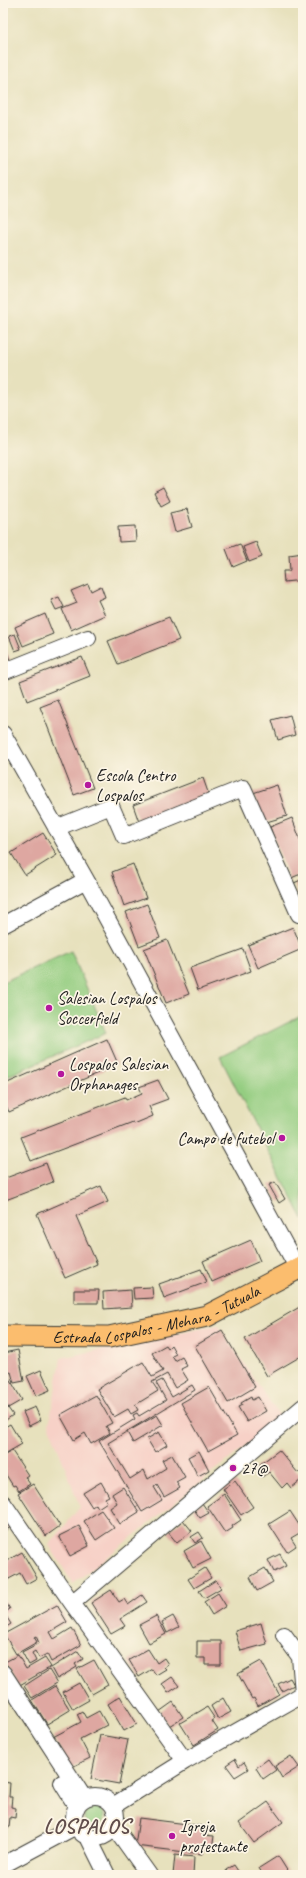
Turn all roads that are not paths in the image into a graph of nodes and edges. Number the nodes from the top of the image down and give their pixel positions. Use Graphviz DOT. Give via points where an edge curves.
graph roads {
  1 [pos="88,638"];
  2 [pos="3,672"];
  3 [pos="3,734"];
  4 [pos="56,828"];
  5 [pos="86,880"];
  6 [pos="299,914"];
  7 [pos="3,925"];
  8 [pos="300,1268"];
  9 [pos="3,1336"];
  10 [pos="303,1407"];
  11 [pos="3,1503"];
  12 [pos="72,1603"];
  13 [pos="284,1635"];
  14 [pos="3,1673"];
  15 [pos="3,1690"];
  16 [pos="303,1694"];
  17 [pos="185,1761"];
  18 [pos="80,1803"];
  19 [pos="113,1806"];
  20 [pos="76,1826"];
  21 [pos="114,1826"];
  22 [pos="88,1837"];
  23 [pos="3,1865"];
  24 [pos="103,1872"];
  25 [pos="149,1875"];
  1 -- 2 [label="street"];
  3 -- 4 [label="street"];
  4 -- 5 [label="street"];
  4 -- 6 [label="street" via="111,806 124,836 243,788"];
  5 -- 7 [label="street"];
  5 -- 8 [label="street"];
  8 -- 9 [label="main road, Estrada Lospalos - Mehara - Tutuala" via="208,1316 109,1337"];
  10 -- 12 [label="street"];
  11 -- 12 [label="street"];
  12 -- 17 [label="street"];
  13 -- 16 [label="street" via="300,1657"];
  14 -- 18 [label="street"];
  15 -- 18 [label="street"];
  16 -- 17 [label="street"];
  17 -- 19 [label="street"];
  18 -- 19 [label="street" via="98,1796"];
  18 -- 20 [label="street" via="74,1816"];
  19 -- 21 [label="street" via="116,1820"];
  20 -- 22 [label="street"];
  20 -- 23 [label="street"];
  21 -- 22 [label="street" via="104,1836"];
  21 -- 25 [label="street"];
  22 -- 24 [label="street"];
}
